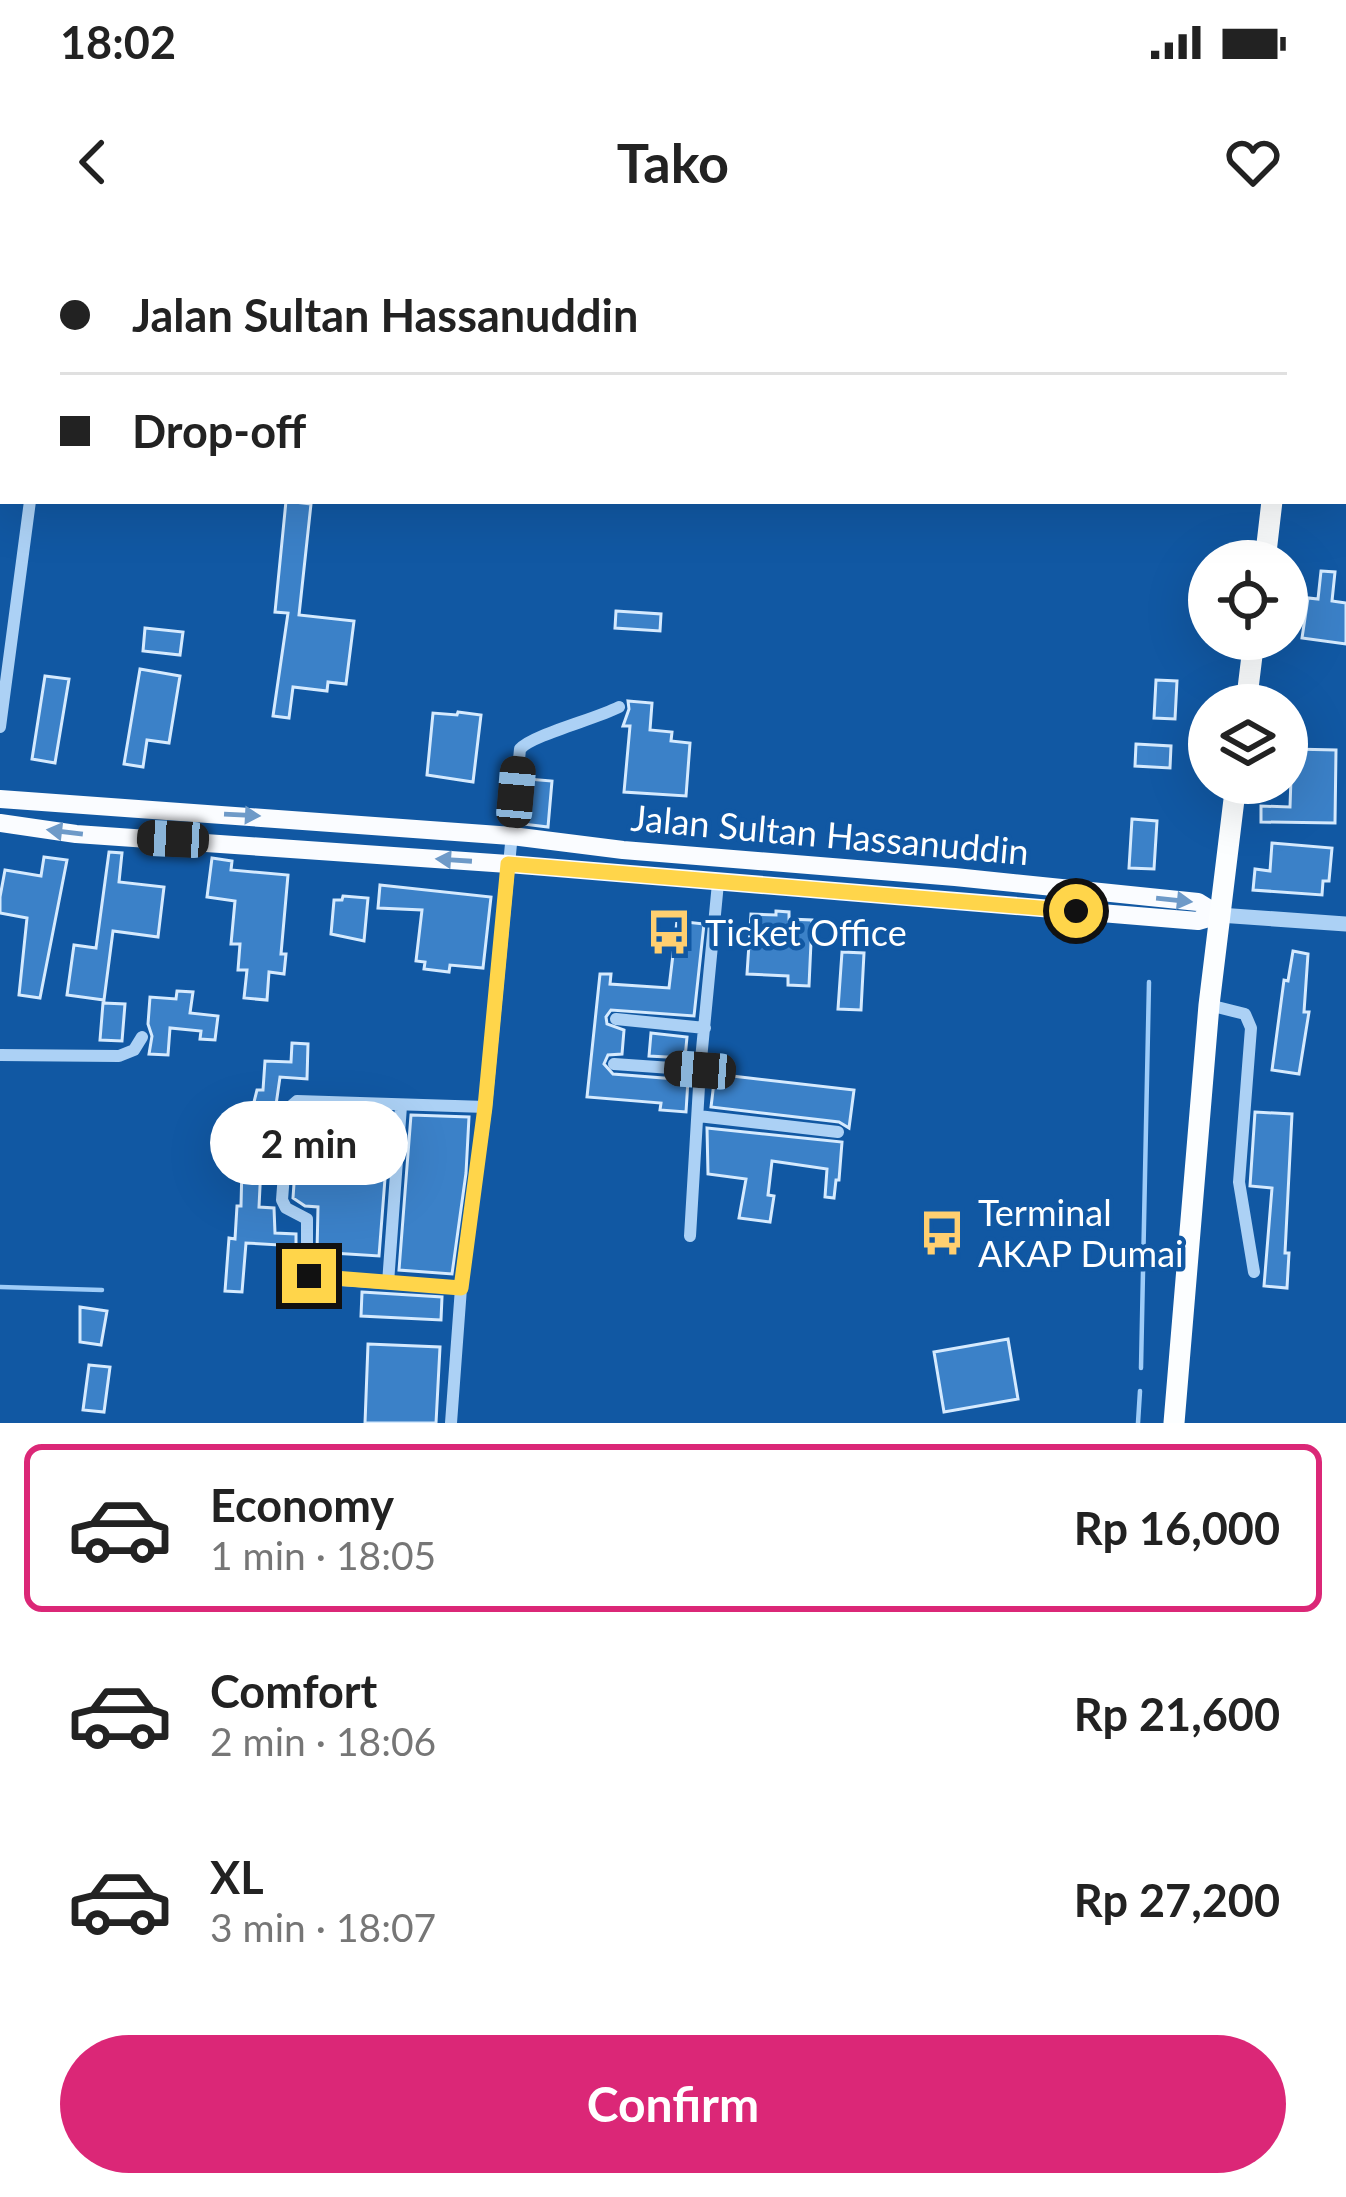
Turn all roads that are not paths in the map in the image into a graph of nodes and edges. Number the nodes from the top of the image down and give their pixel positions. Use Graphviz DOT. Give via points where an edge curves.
graph roads {
  1 [pos="30,504"];
  2 [pos="1273,504"];
  3 [pos="1267,540"];
  4 [pos="3,678"];
  5 [pos="619,706"];
  6 [pos="0,727"];
  7 [pos="0,799"];
  8 [pos="1233,804"];
  9 [pos="0,823"];
  10 [pos="512,836"];
  11 [pos="508,864"];
  12 [pos="916,874"];
  13 [pos="955,877"];
  14 [pos="718,883"];
  15 [pos="916,898"];
  16 [pos="955,900"];
  17 [pos="1219,921"];
  18 [pos="1346,924"];
  19 [pos="1209,1005"];
  20 [pos="616,1018"];
  21 [pos="705,1028"];
  22 [pos="142,1037"];
  23 [pos="0,1055"];
  24 [pos="614,1064"];
  25 [pos="700,1070"];
  26 [pos="401,1106"];
  27 [pos="485,1107"];
  28 [pos="698,1116"];
  29 [pos="838,1132"];
  30 [pos="690,1236"];
  31 [pos="1255,1272"];
  32 [pos="388,1283"];
  33 [pos="461,1288"];
  34 [pos="451,1423"];
  35 [pos="1174,1423"];
  1 -- 4 [label="street"];
  2 -- 3 [label="highway"];
  4 -- 6 [label="street"];
  5 -- 10 [label="street" via="522,744"];
  7 -- 10 [label="main road, Jalan Sultan Hassanuddin, one-way"];
  8 -- 17 [label="highway"];
  11 -- 9 [label="main road, Jalan Sultan Hassanuddin, one-way"];
  10 -- 11 [label="street"];
  10 -- 12 [label="main road, Jalan Sultan Hassanuddin"];
  11 -- 14 [label="main road, Jalan Sultan Hassanuddin"];
  11 -- 27 [label="street"];
  12 -- 13 [label="main road, Jalan Sultan Hassanuddin"];
  12 -- 15 [label="main road"];
  13 -- 16 [label="main road"];
  13 -- 17 [label="main road, Jalan Sultan Hassanuddin, one-way" via="1198,902"];
  14 -- 15 [label="main road, Jalan Sultan Hassanuddin"];
  14 -- 21 [label="street"];
  15 -- 16 [label="main road, Jalan Sultan Hassanuddin"];
  16 -- 17 [label="main road, Jalan Sultan Hassanuddin"];
  17 -- 18 [label="street"];
  17 -- 19 [label="highway"];
  19 -- 31 [label="street" via="1245,1014 1251,1028 1239,1181"];
  19 -- 35 [label="highway"];
  20 -- 21 [label="street"];
  21 -- 25 [label="street"];
  22 -- 23 [label="street" via="119,1056"];
  24 -- 25 [label="street"];
  25 -- 28 [label="street"];
  26 -- 27 [label="street"];
  26 -- 32 [label="street"];
  26 -- 32 [label="street" via="292,1103 285,1154 283,1204 308,1219 311,1278"];
  27 -- 33 [label="street"];
  28 -- 29 [label="street"];
  28 -- 30 [label="street"];
  32 -- 33 [label="street"];
  33 -- 34 [label="street"];
}
